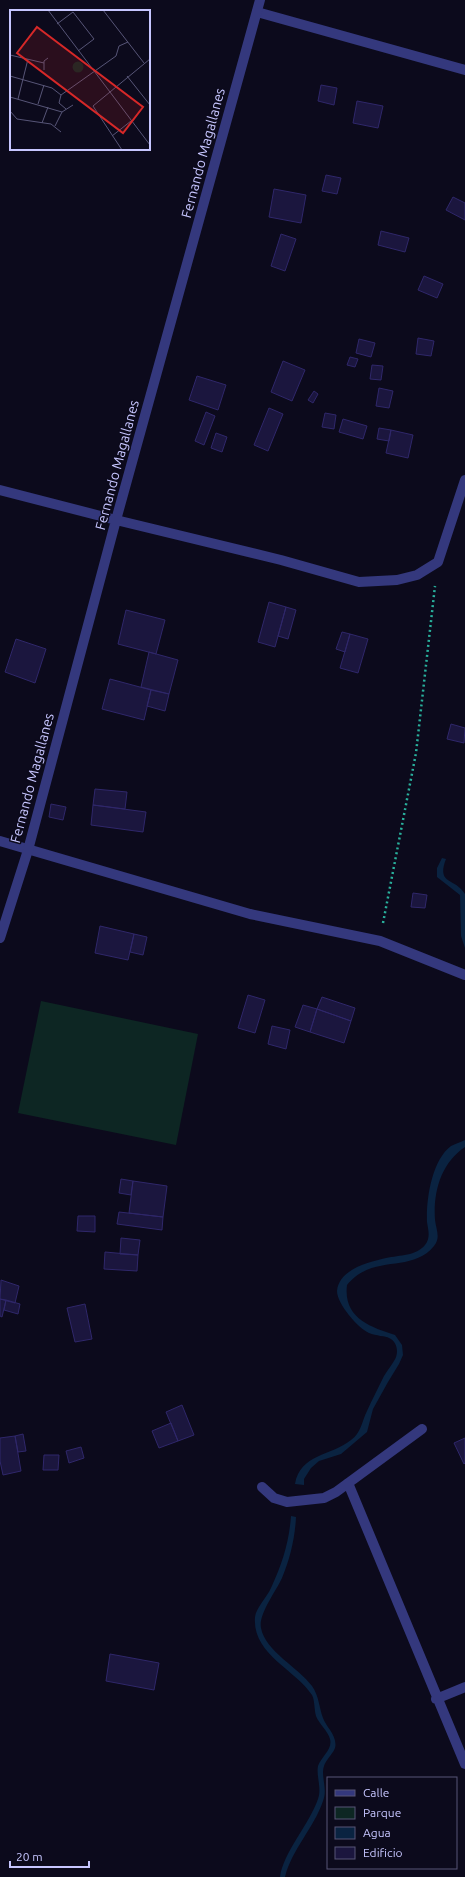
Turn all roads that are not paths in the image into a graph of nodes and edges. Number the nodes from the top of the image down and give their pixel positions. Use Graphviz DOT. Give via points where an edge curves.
graph roads {
  1 [pos="260,0"];
  2 [pos="257,12"];
  3 [pos="465,70"];
  4 [pos="465,480"];
  5 [pos="0,490"];
  6 [pos="116,520"];
  7 [pos="0,841"];
  8 [pos="28,850"];
  9 [pos="0,938"];
  10 [pos="465,975"];
  11 [pos="422,1429"];
  12 [pos="348,1483"];
  13 [pos="262,1487"];
  14 [pos="465,1687"];
  15 [pos="436,1699"];
  16 [pos="465,1764"];
  1 -- 2 [label="street, Fernando Magallanes"];
  2 -- 3 [label="street"];
  2 -- 6 [label="street, Fernando Magallanes"];
  4 -- 6 [label="street" via="438,562 417,575 397,580 359,582 281,560"];
  5 -- 6 [label="street"];
  6 -- 8 [label="street, Fernando Magallanes"];
  7 -- 8 [label="street"];
  8 -- 9 [label="street, Fernando Magallanes"];
  8 -- 10 [label="street" via="250,914 380,941"];
  11 -- 12 [label="street"];
  12 -- 13 [label="street" via="324,1498 287,1502 274,1498"];
  12 -- 15 [label="street"];
  14 -- 15 [label="street"];
  15 -- 16 [label="street"];
}
